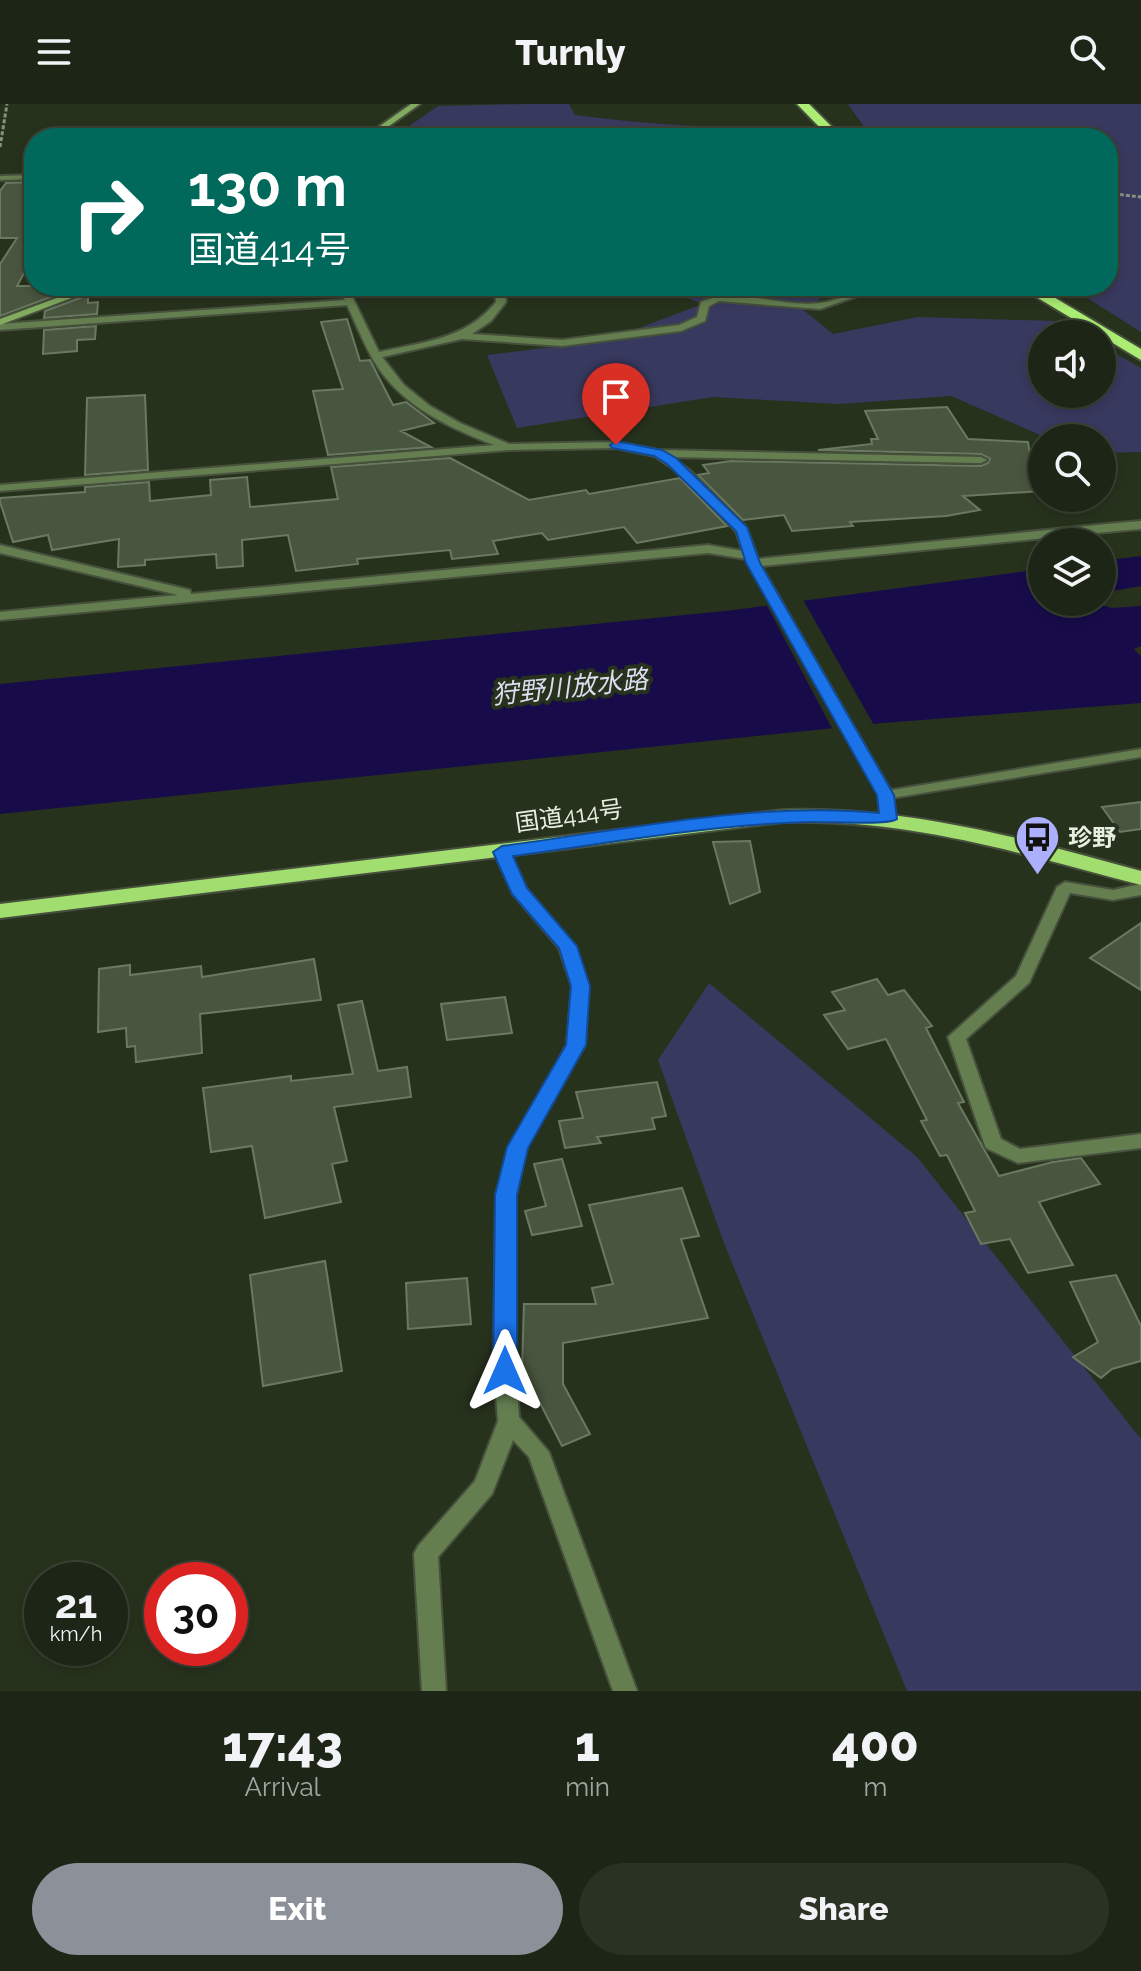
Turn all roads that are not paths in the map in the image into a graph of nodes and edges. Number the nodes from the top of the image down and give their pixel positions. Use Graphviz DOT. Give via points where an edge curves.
graph roads {
  1 [pos="416,104"];
  2 [pos="803,104"];
  3 [pos="814,104"];
  4 [pos="381,128"];
  5 [pos="827,128"];
  6 [pos="837,128"];
  7 [pos="24,177"];
  8 [pos="0,178"];
  9 [pos="72,296"];
  10 [pos="348,296"];
  11 [pos="501,296"];
  12 [pos="851,296"];
  13 [pos="1042,296"];
  14 [pos="1052,296"];
  15 [pos="352,302"];
  16 [pos="0,324"];
  17 [pos="462,336"];
  18 [pos="1141,348"];
  19 [pos="378,355"];
  20 [pos="1141,355"];
  21 [pos="509,447"];
  22 [pos="658,453"];
  23 [pos="981,460"];
  24 [pos="0,488"];
  25 [pos="1141,525"];
  26 [pos="0,549"];
  27 [pos="754,564"];
  28 [pos="201,597"];
  29 [pos="0,616"];
  30 [pos="1141,753"];
  31 [pos="886,795"];
  32 [pos="888,819"];
  33 [pos="502,852"];
  34 [pos="1141,878"];
  35 [pos="1141,889"];
  36 [pos="0,911"];
  37 [pos="1141,1141"];
  38 [pos="509,1421"];
  39 [pos="434,1691"];
  40 [pos="625,1691"];
  1 -- 4 [label="main road"];
  2 -- 5 [label="highway"];
  3 -- 6 [label="highway"];
  7 -- 8 [label="street"];
  9 -- 16 [label="main road"];
  10 -- 15 [label="street"];
  11 -- 17 [label="street" via="488,319"];
  12 -- 17 [label="street" via="820,306 718,298 704,304 702,319 681,328 562,343"];
  13 -- 20 [label="highway"];
  14 -- 18 [label="highway"];
  15 -- 16 [label="street"];
  15 -- 19 [label="street"];
  17 -- 19 [label="street"];
  19 -- 21 [label="street" via="388,374 432,414"];
  21 -- 22 [label="street" via="616,445"];
  21 -- 24 [label="street"];
  22 -- 23 [label="street"];
  22 -- 27 [label="street" via="685,472 742,530"];
  25 -- 27 [label="street"];
  26 -- 28 [label="street"];
  27 -- 28 [label="street" via="708,549"];
  27 -- 31 [label="street"];
  28 -- 29 [label="street"];
  30 -- 31 [label="street"];
  31 -- 32 [label="street"];
  32 -- 33 [label="highway, 国道414号" via="754,818"];
  32 -- 34 [label="highway, 国道414号" via="1018,844"];
  33 -- 36 [label="highway, 国道414号"];
  33 -- 38 [label="street" via="519,890 567,946 580,986 576,1045 518,1147 506,1195"];
  35 -- 37 [label="street" via="1131,895 1099,895 1065,887 1023,979 957,1037 993,1143 1018,1156"];
  38 -- 39 [label="street" via="484,1487 426,1554"];
  38 -- 40 [label="street" via="538,1452"];
}
